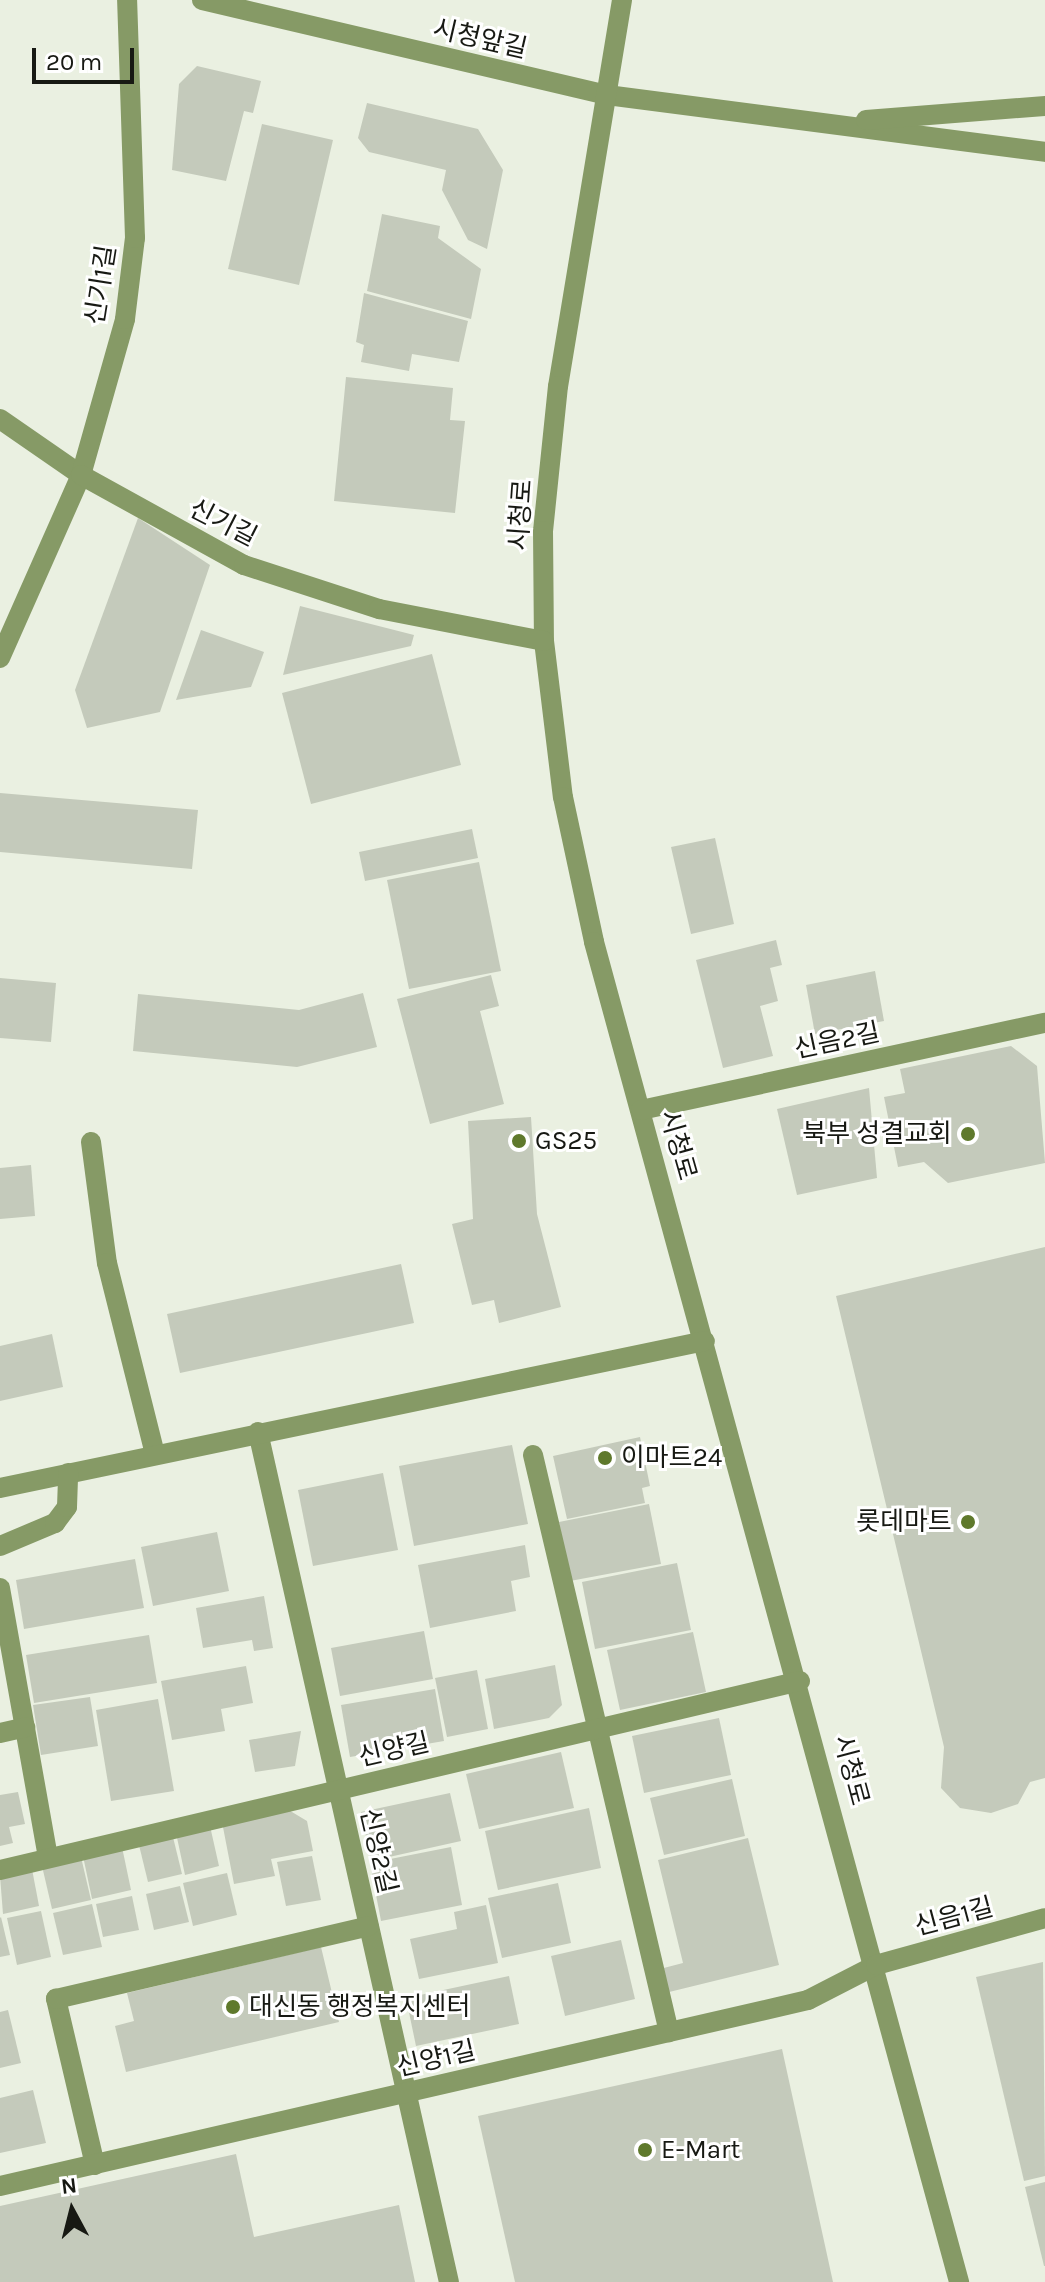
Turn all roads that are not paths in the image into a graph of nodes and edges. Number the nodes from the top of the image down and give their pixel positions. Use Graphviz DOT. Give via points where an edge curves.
graph roads {
  1 [pos="127,0"];
  2 [pos="202,0"];
  3 [pos="622,0"];
  4 [pos="607,95"];
  5 [pos="1045,106"];
  6 [pos="822,123"];
  7 [pos="1045,152"];
  8 [pos="0,419"];
  9 [pos="81,475"];
  10 [pos="544,641"];
  11 [pos="0,658"];
  12 [pos="1044,1028"];
  13 [pos="641,1110"];
  14 [pos="91,1142"];
  15 [pos="705,1341"];
  16 [pos="258,1432"];
  17 [pos="155,1454"];
  18 [pos="533,1455"];
  19 [pos="68,1473"];
  20 [pos="0,1488"];
  21 [pos="0,1546"];
  22 [pos="0,1588"];
  23 [pos="6,1656"];
  24 [pos="800,1681"];
  25 [pos="25,1727"];
  26 [pos="593,1730"];
  27 [pos="0,1733"];
  28 [pos="337,1790"];
  29 [pos="48,1858"];
  30 [pos="0,1870"];
  31 [pos="1045,1918"];
  32 [pos="369,1926"];
  33 [pos="876,1965"];
  34 [pos="669,2032"];
  35 [pos="407,2092"];
  36 [pos="95,2165"];
  37 [pos="0,2186"];
  38 [pos="449,2282"];
  39 [pos="959,2282"];
  1 -- 9 [label="street, 신기1길" via="135,238 125,319"];
  2 -- 4 [label="street, 시청앞길"];
  3 -- 4 [label="street, 시청로"];
  4 -- 6 [label="street, 시청앞길"];
  4 -- 10 [label="street, 시청로" via="558,386 543,531"];
  5 -- 6 [label="street"];
  6 -- 7 [label="street"];
  8 -- 9 [label="street"];
  9 -- 10 [label="street, 신기길" via="244,565 379,609"];
  9 -- 11 [label="street"];
  10 -- 13 [label="street, 시청로" via="563,797"];
  12 -- 13 [label="street, 신음2길"];
  13 -- 15 [label="street, 시청로"];
  14 -- 17 [label="street" via="107,1263"];
  15 -- 16 [label="street"];
  15 -- 24 [label="street, 시청로"];
  16 -- 17 [label="street"];
  16 -- 28 [label="street, 신양2길"];
  17 -- 19 [label="street"];
  18 -- 26 [label="street"];
  19 -- 20 [label="street"];
  19 -- 21 [label="street" via="67,1507 55,1523"];
  22 -- 23 [label="street"];
  23 -- 25 [label="street"];
  24 -- 26 [label="street, 신양길"];
  24 -- 33 [label="street, 시청로"];
  25 -- 27 [label="street"];
  25 -- 29 [label="street"];
  26 -- 28 [label="street, 신양길"];
  26 -- 34 [label="street"];
  28 -- 29 [label="street, 신양길"];
  28 -- 32 [label="street, 신양2길"];
  29 -- 30 [label="street, 신양길"];
  31 -- 33 [label="street, 신음1길"];
  32 -- 35 [label="street, 신양2길"];
  32 -- 36 [label="street" via="56,1999"];
  33 -- 34 [label="street, 신양1길" via="808,2000"];
  33 -- 39 [label="street, 시청로"];
  34 -- 35 [label="street, 신양1길"];
  35 -- 36 [label="street, 신양1길"];
  35 -- 38 [label="street, 신양2길"];
  36 -- 37 [label="street, 신양1길"];
}
